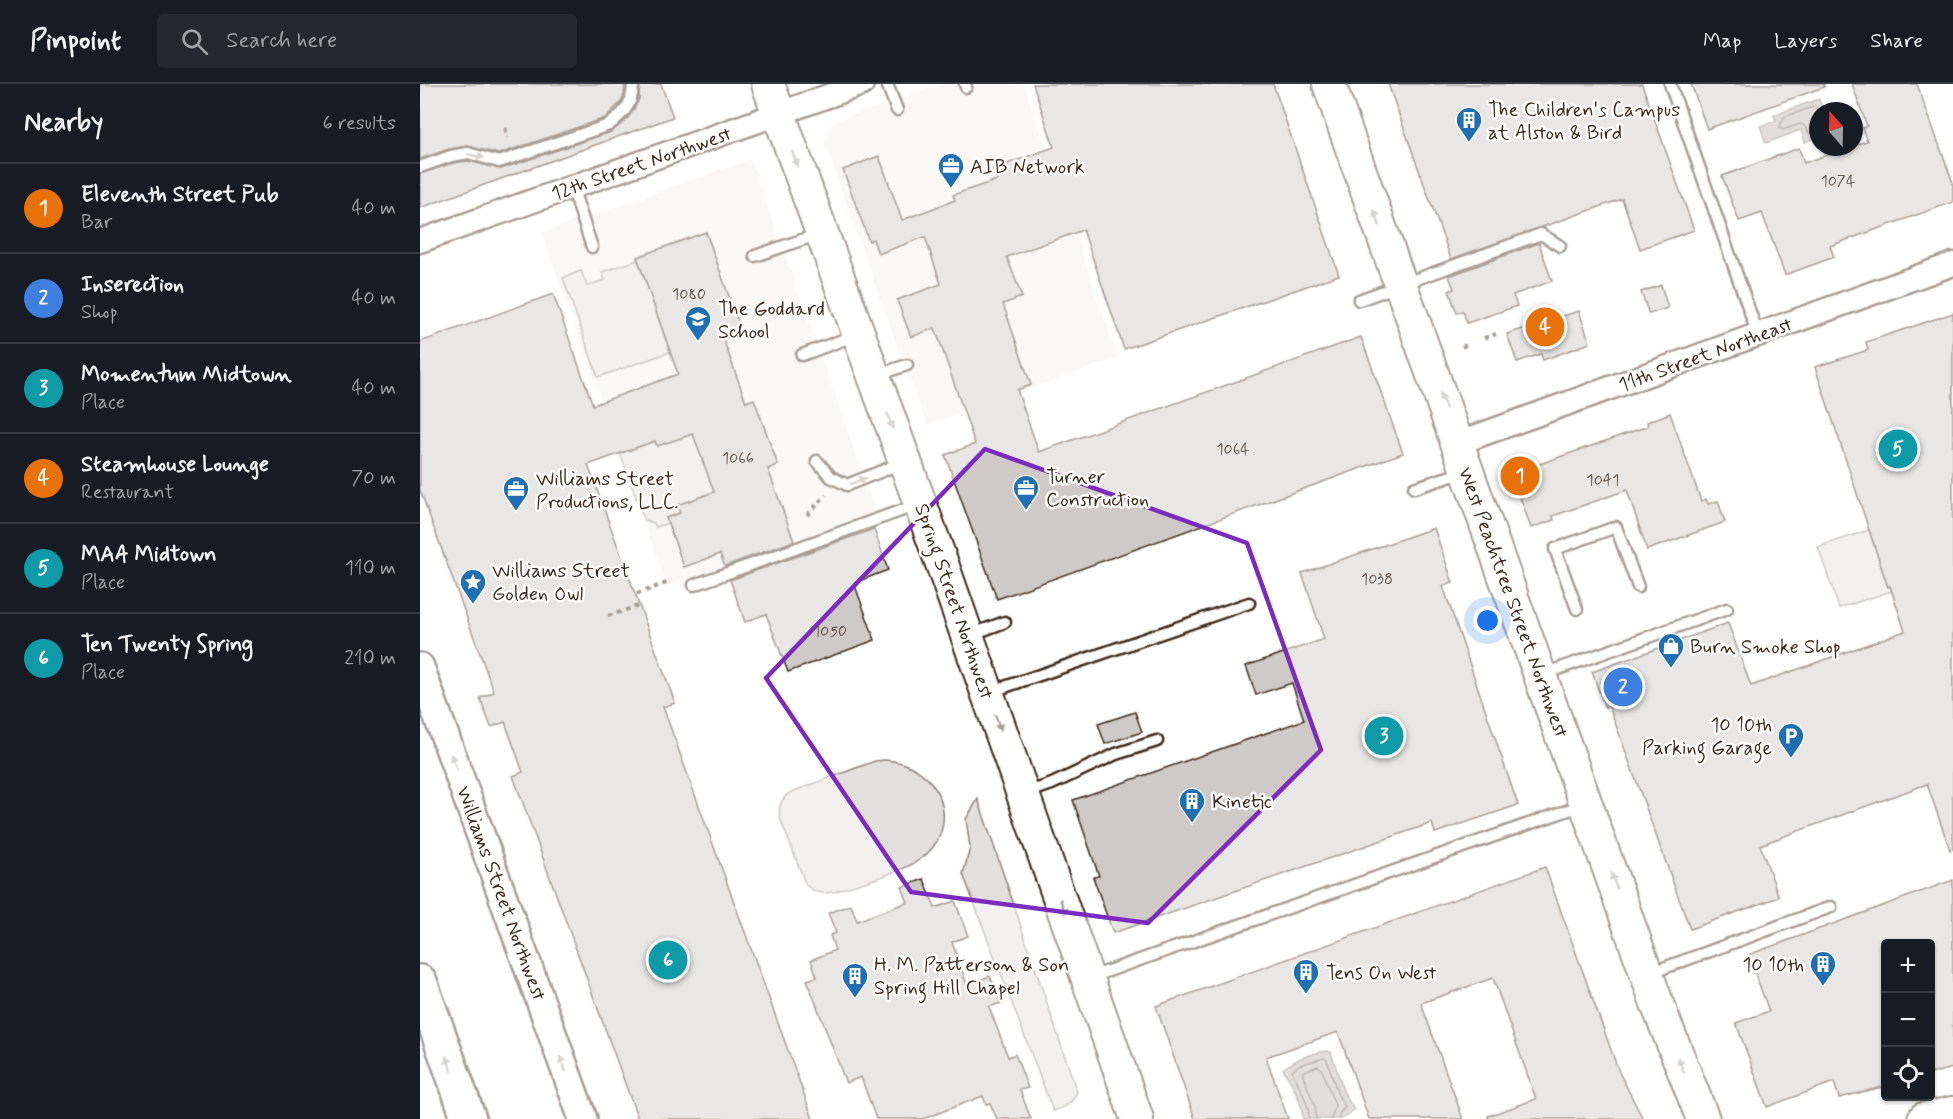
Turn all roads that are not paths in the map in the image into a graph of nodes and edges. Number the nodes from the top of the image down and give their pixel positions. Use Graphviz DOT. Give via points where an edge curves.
graph roads {
  1 [pos="633,84"];
  2 [pos="768,84"];
  3 [pos="862,84"];
  4 [pos="887,84"];
  5 [pos="1329,84"];
  6 [pos="1670,84"];
  7 [pos="897,110"];
  8 [pos="779,114"];
  9 [pos="420,167"];
  10 [pos="572,187"];
  11 [pos="822,233"];
  12 [pos="420,241"];
  13 [pos="1560,246"];
  14 [pos="592,247"];
  15 [pos="755,256"];
  16 [pos="1953,264"];
  17 [pos="1401,284"];
  18 [pos="1359,300"];
  19 [pos="859,334"];
  20 [pos="1758,334"];
  21 [pos="802,355"];
  22 [pos="907,365"];
  23 [pos="874,376"];
  24 [pos="1462,457"];
  25 [pos="817,461"];
  26 [pos="905,462"];
  27 [pos="1414,488"];
  28 [pos="920,504"];
  29 [pos="694,585"];
  30 [pos="1638,587"];
  31 [pos="1249,603"];
  32 [pos="1577,609"];
  33 [pos="1727,609"];
  34 [pos="1005,622"];
  35 [pos="967,636"];
  36 [pos="420,667"];
  37 [pos="1540,675"];
  38 [pos="987,693"];
  39 [pos="1158,741"];
  40 [pos="1023,794"];
  41 [pos="1586,804"];
  42 [pos="1831,906"];
  43 [pos="1647,974"];
  44 [pos="1087,978"];
  45 [pos="420,981"];
  46 [pos="1953,1113"];
  47 [pos="469,1119"];
  48 [pos="583,1119"];
  49 [pos="1137,1119"];
  50 [pos="1703,1119"];
  51 [pos="1924,1119"];
  9 -- 1 [label="lane, one-way" via="468,153 499,162 609,125 631,103"];
  2 -- 8 [label="main road, Spring Street Northwest"];
  3 -- 8 [label="street, 12th Street Northwest"];
  4 -- 7 [label="lane"];
  17 -- 5 [label="main road, West Peachtree Street Northwest, one-way"];
  6 -- 20 [label="lane"];
  8 -- 10 [label="street, 12th Street Northwest"];
  8 -- 11 [label="main road, Spring Street Northwest, one-way"];
  10 -- 12 [label="street, 12th Street Northwest"];
  10 -- 14 [label="lane"];
  11 -- 15 [label="lane"];
  11 -- 19 [label="main road, Spring Street Northwest"];
  13 -- 17 [label="lane" via="1541,234"];
  16 -- 20 [label="street, 11th Street Northeast"];
  17 -- 18 [label="lane"];
  24 -- 17 [label="main road, West Peachtree Street Northwest, one-way"];
  19 -- 21 [label="lane"];
  19 -- 23 [label="main road, Spring Street Northwest"];
  20 -- 24 [label="street, 11th Street Northeast"];
  22 -- 23 [label="lane"];
  23 -- 26 [label="main road, Spring Street Northwest, one-way"];
  24 -- 27 [label="lane"];
  24 -- 37 [label="main road, West Peachtree Street Northwest"];
  25 -- 26 [label="lane, one-way" via="831,477 847,485"];
  26 -- 28 [label="main road, Spring Street Northwest"];
  28 -- 29 [label="lane"];
  28 -- 35 [label="main road, Spring Street Northwest"];
  30 -- 32 [label="lane" via="1616,527 1555,549"];
  31 -- 38 [label="lane"];
  33 -- 37 [label="lane"];
  34 -- 35 [label="lane"];
  35 -- 38 [label="main road, Spring Street Northwest"];
  48 -- 36 [label="street, Williams Street Northwest, one-way"];
  37 -- 41 [label="main road, West Peachtree Street Northwest"];
  38 -- 40 [label="main road, Spring Street Northwest, one-way"];
  39 -- 40 [label="lane" via="1116,754"];
  40 -- 44 [label="main road, Spring Street Northwest, one-way"];
  43 -- 41 [label="main road, West Peachtree Street Northwest, one-way"];
  41 -- 44 [label="lane"];
  42 -- 43 [label="lane"];
  50 -- 43 [label="main road, West Peachtree Street Northwest, one-way"];
  44 -- 49 [label="main road, Spring Street Northwest"];
  47 -- 45 [label="highway, one-way"];
  46 -- 51 [label="main road"];
}
